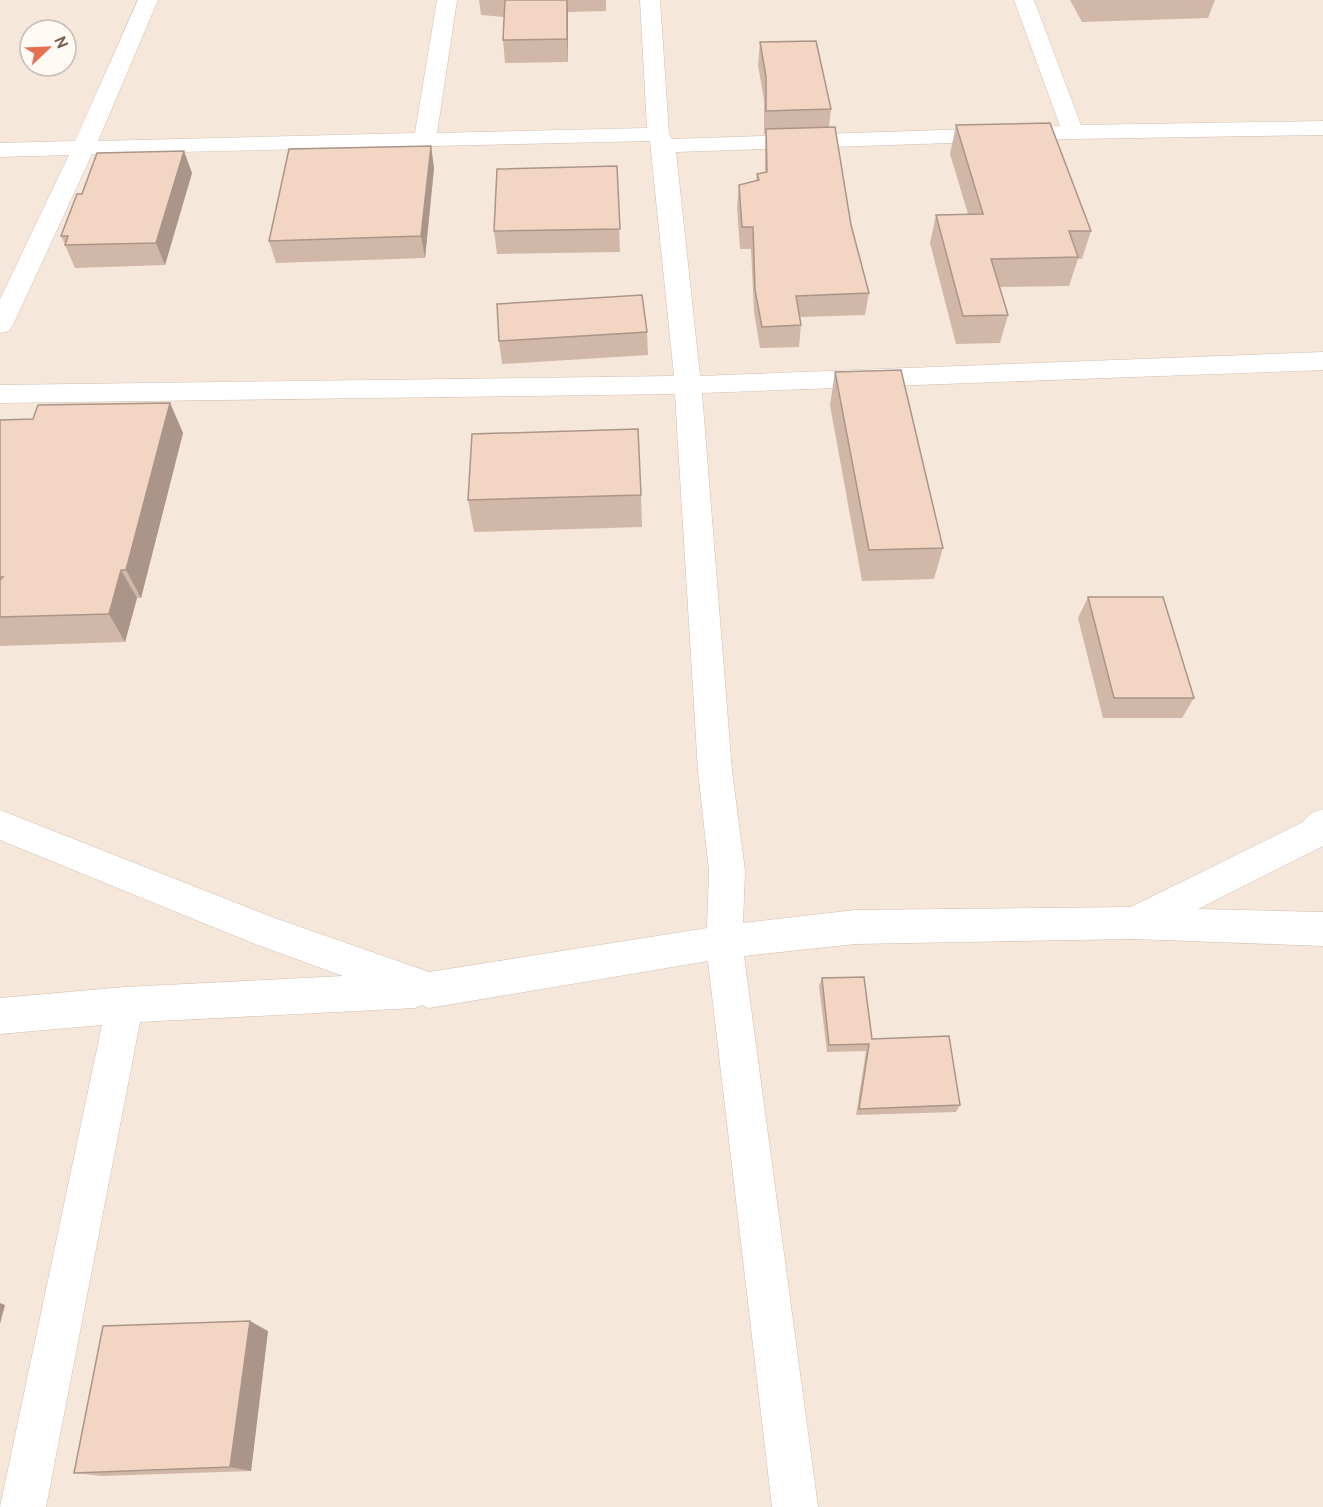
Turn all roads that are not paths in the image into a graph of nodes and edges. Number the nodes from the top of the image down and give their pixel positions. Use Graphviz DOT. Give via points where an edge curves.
graph roads {
  1 [pos="148,0"];
  2 [pos="447,0"];
  3 [pos="650,0"];
  4 [pos="1024,0"];
  5 [pos="1323,128"];
  6 [pos="1073,132"];
  7 [pos="661,140"];
  8 [pos="425,141"];
  9 [pos="84,147"];
  10 [pos="0,150"];
  11 [pos="0,325"];
  12 [pos="1323,361"];
  13 [pos="688,385"];
  14 [pos="0,394"];
  15 [pos="1323,824"];
  16 [pos="0,825"];
  17 [pos="1133,923"];
  18 [pos="1323,929"];
  19 [pos="724,942"];
  20 [pos="429,990"];
  21 [pos="125,1005"];
  22 [pos="0,1016"];
  23 [pos="23,1507"];
  24 [pos="795,1507"];
  1 -- 9 [label="street"];
  2 -- 8 [label="street"];
  3 -- 7 [label="street"];
  4 -- 6 [label="street"];
  5 -- 6 [label="street"];
  6 -- 7 [label="street"];
  7 -- 8 [label="street"];
  7 -- 13 [label="street"];
  8 -- 9 [label="street"];
  9 -- 10 [label="street"];
  9 -- 11 [label="street"];
  12 -- 13 [label="street"];
  13 -- 14 [label="street"];
  13 -- 19 [label="street" via="715,771 727,871"];
  15 -- 17 [label="street" via="1315,833"];
  16 -- 20 [label="street" via="268,932"];
  17 -- 18 [label="street"];
  17 -- 19 [label="street" via="855,927"];
  19 -- 20 [label="street"];
  19 -- 24 [label="street"];
  20 -- 21 [label="street"];
  21 -- 22 [label="street"];
  21 -- 23 [label="street"];
}
